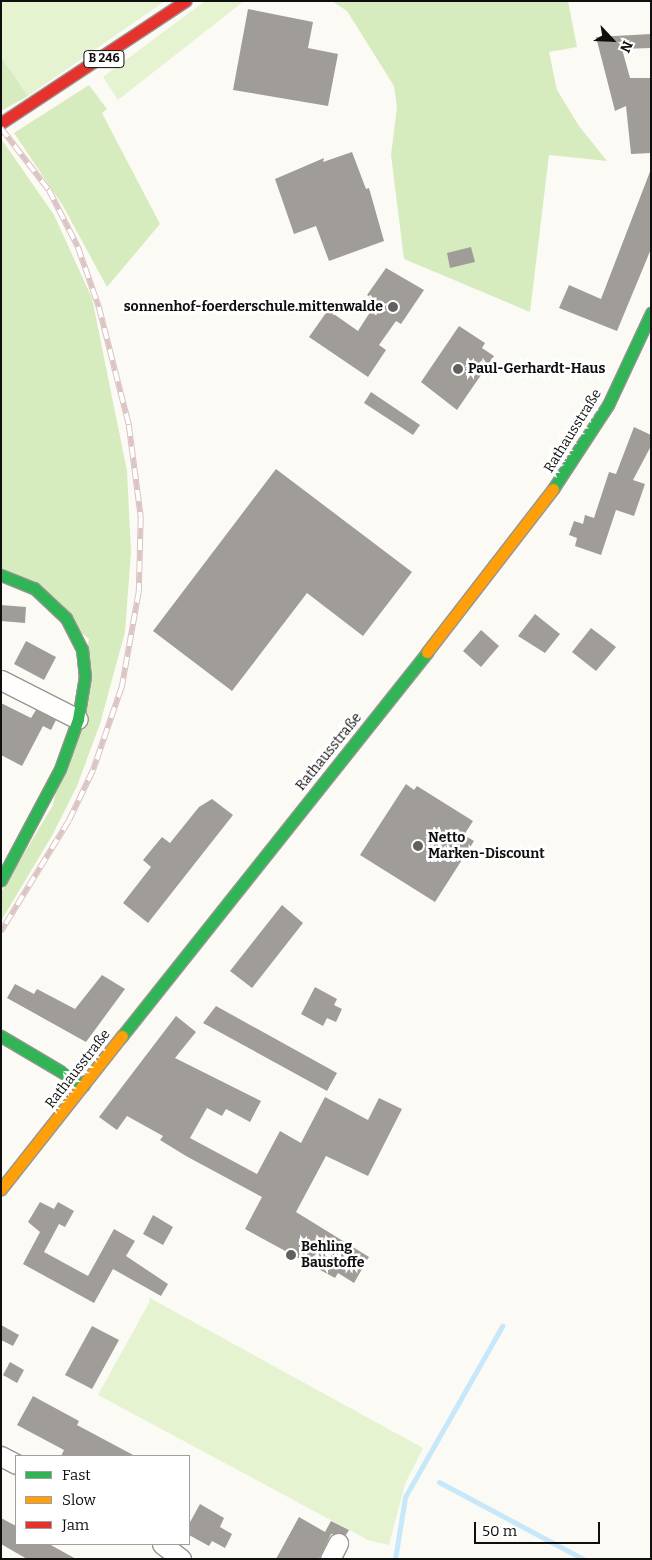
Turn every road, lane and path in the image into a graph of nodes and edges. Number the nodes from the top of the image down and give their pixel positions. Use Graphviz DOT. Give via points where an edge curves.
graph roads {
  1 [pos="186,1"];
  2 [pos="1,123"];
  3 [pos="651,314"];
  4 [pos="1,574"];
  5 [pos="1,680"];
  6 [pos="78,720"];
  7 [pos="8,852"];
  8 [pos="1,880"];
  9 [pos="1,1036"];
  10 [pos="84,1085"];
  11 [pos="1,1189"];
  12 [pos="1,1456"];
  13 [pos="15,1463"];
  14 [pos="163,1545"];
  15 [pos="181,1559"];
  1 -- 2 [label="main road, B 246"];
  3 -- 10 [label="main road, Rathausstraße" via="608,405 536,514"];
  4 -- 6 [label="main road" via="34,588 66,618 74,632 85,662"];
  5 -- 6 [label="street"];
  6 -- 7 [label="main road" via="60,769"];
  7 -- 8 [label="main road"];
  9 -- 10 [label="main road"];
  10 -- 11 [label="main road, Rathausstraße"];
  12 -- 13 [label="street"];
  14 -- 15 [label="street"];
}
